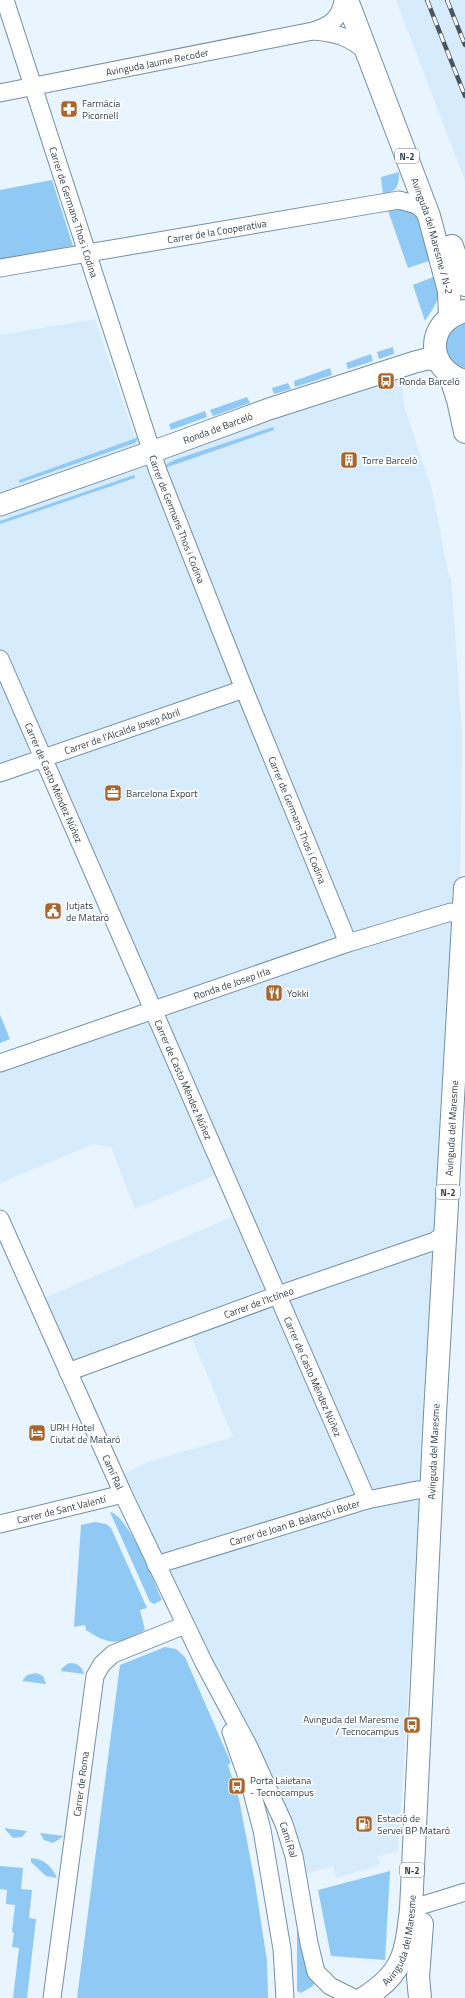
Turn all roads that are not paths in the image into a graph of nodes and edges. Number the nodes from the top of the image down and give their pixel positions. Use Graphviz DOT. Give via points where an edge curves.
graph roads {
  1 [pos="5,0"];
  2 [pos="343,0"];
  3 [pos="347,0"];
  4 [pos="362,0"];
  5 [pos="313,31"];
  6 [pos="368,53"];
  7 [pos="32,86"];
  8 [pos="0,93"];
  9 [pos="429,216"];
  10 [pos="89,253"];
  11 [pos="0,268"];
  12 [pos="465,285"];
  13 [pos="457,314"];
  14 [pos="451,372"];
  15 [pos="465,432"];
  16 [pos="152,452"];
  17 [pos="0,504"];
  18 [pos="0,659"];
  19 [pos="244,689"];
  20 [pos="43,758"];
  21 [pos="0,773"];
  22 [pos="465,888"];
  23 [pos="463,918"];
  24 [pos="348,943"];
  25 [pos="154,1011"];
  26 [pos="0,1063"];
  27 [pos="465,1146"];
  28 [pos="0,1219"];
  29 [pos="446,1229"];
  30 [pos="278,1295"];
  31 [pos="68,1372"];
  32 [pos="123,1494"];
  33 [pos="432,1497"];
  34 [pos="367,1500"];
  35 [pos="0,1524"];
  36 [pos="156,1565"];
  37 [pos="185,1625"];
  38 [pos="212,1679"];
  39 [pos="465,1892"];
  40 [pos="423,1905"];
  41 [pos="52,1998"];
  42 [pos="285,1998"];
  43 [pos="355,1998"];
  44 [pos="420,1998"];
  1 -- 7 [label="street, Carrer de Germans Thos i Codina"];
  2 -- 5 [label="street, Avinguda Jaume Recoder" via="342,11 332,22"];
  3 -- 6 [label="main road, Avinguda del Maresme / N-2 / N-2"];
  4 -- 12 [label="main road, Avinguda del Maresme / N-2 / N-2" via="443,211 455,260"];
  5 -- 6 [label="street, Avinguda Jaume Recoder" via="338,34"];
  5 -- 7 [label="street, Avinguda Jaume Recoder"];
  6 -- 9 [label="main road, Avinguda del Maresme / N-2 / N-2"];
  7 -- 8 [label="street, Avinguda Jaume Recoder"];
  7 -- 10 [label="street, Carrer de Germans Thos i Codina"];
  9 -- 10 [label="street, Carrer de la Cooperativa" via="416,205 399,200"];
  9 -- 13 [label="main road, Avinguda del Maresme / N-2 / N-2"];
  10 -- 11 [label="street, Carrer de la Cooperativa"];
  10 -- 16 [label="street, Carrer de Germans Thos i Codina"];
  13 -- 14 [label="main road" via="438,332 435,341"];
  14 -- 15 [label="main road"];
  14 -- 16 [label="street, Ronda de Barceló" via="427,359 415,362 269,409"];
  16 -- 17 [label="street, Ronda de Barceló"];
  16 -- 19 [label="street, Carrer de Germans Thos i Codina"];
  18 -- 20 [label="street, Carrer de Casto Méndez Núñez"];
  19 -- 20 [label="street, Carrer de l'Alcalde Josep Abril"];
  19 -- 24 [label="street, Carrer de Germans Thos i Codina"];
  20 -- 21 [label="street, Carrer de l'Alcalde Josep Abril"];
  20 -- 25 [label="street, Carrer de Casto Méndez Núñez"];
  22 -- 23 [label="main road, Avinguda del Maresme / N-2"];
  23 -- 24 [label="street, Ronda de Josep Irla" via="451,912"];
  23 -- 29 [label="main road, Avinguda del Maresme / N-2"];
  24 -- 25 [label="street, Ronda de Josep Irla"];
  25 -- 26 [label="street, Ronda de Josep Irla"];
  25 -- 30 [label="street, Carrer de Casto Méndez Núñez"];
  27 -- 40 [label="main road, Avinguda del Maresme / N-2"];
  28 -- 31 [label="street, Camí Ral"];
  29 -- 30 [label="street, Carrer de l'Ictíneo" via="442,1236 435,1240"];
  29 -- 33 [label="main road, Avinguda del Maresme / N-2"];
  30 -- 31 [label="street, Carrer de l'Ictíneo"];
  30 -- 34 [label="street, Carrer de Casto Méndez Núñez"];
  31 -- 32 [label="street, Camí Ral"];
  32 -- 35 [label="street, Carrer de Sant Valentí"];
  32 -- 36 [label="street, Camí Ral"];
  33 -- 34 [label="street, Carrer de Joan B. Balançó i Boter" via="424,1490 416,1490"];
  33 -- 43 [label="main road, Avinguda del Maresme / N-2" via="409,1928 398,1968 386,1982"];
  34 -- 36 [label="street, Carrer de Joan B. Balançó i Boter"];
  36 -- 37 [label="street, Camí Ral"];
  37 -- 38 [label="street, Camí Ral"];
  37 -- 41 [label="street, Carrer de Roma" via="113,1654 102,1664 95,1676"];
  38 -- 42 [label="street, Camí Ral" via="252,1788 262,1830 282,1949"];
  38 -- 43 [label="street, Camí Ral" via="249,1747 284,1824 294,1856 316,1972 330,1986"];
  39 -- 40 [label="street"];
  40 -- 44 [label="main road, Avinguda del Maresme / N-2" via="418,1977"];
}
